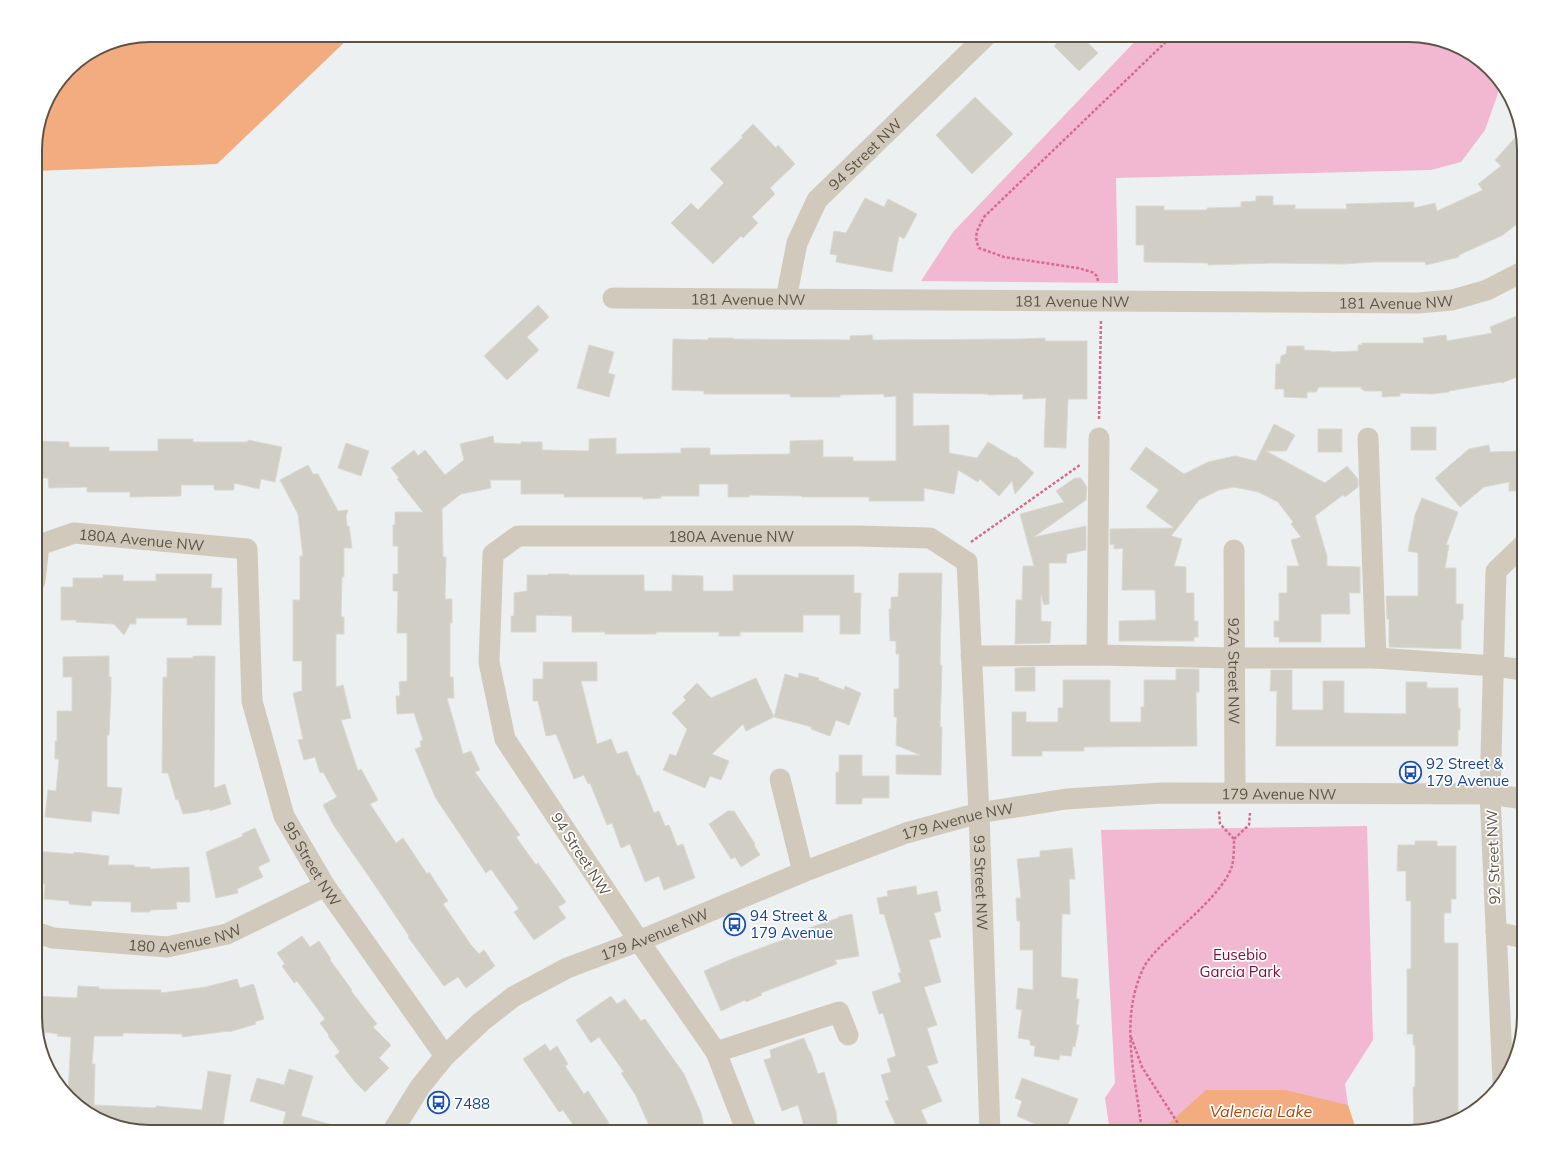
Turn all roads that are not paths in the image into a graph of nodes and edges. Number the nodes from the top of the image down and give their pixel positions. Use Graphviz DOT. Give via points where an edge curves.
graph roads {
  1 [pos="980,42"];
  2 [pos="1517,275"];
  3 [pos="613,298"];
  4 [pos="786,299"];
  5 [pos="1099,438"];
  6 [pos="1368,438"];
  7 [pos="42,544"];
  8 [pos="247,548"];
  9 [pos="1234,550"];
  10 [pos="1517,551"];
  11 [pos="493,554"];
  12 [pos="961,558"];
  13 [pos="1097,655"];
  14 [pos="972,656"];
  15 [pos="1234,658"];
  16 [pos="1376,658"];
  17 [pos="1494,666"];
  18 [pos="1517,669"];
  19 [pos="780,779"];
  20 [pos="1235,793"];
  21 [pos="1490,794"];
  22 [pos="1517,798"];
  23 [pos="979,813"];
  24 [pos="804,872"];
  25 [pos="325,886"];
  26 [pos="1496,932"];
  27 [pos="42,934"];
  28 [pos="1517,936"];
  29 [pos="639,941"];
  30 [pos="848,1035"];
  31 [pos="716,1052"];
  32 [pos="445,1056"];
  33 [pos="1508,1060"];
  34 [pos="396,1125"];
  35 [pos="744,1125"];
  36 [pos="990,1125"];
  1 -- 4 [label="street, 94 Street NW" via="817,200 797,243"];
  2 -- 4 [label="street, 181 Avenue NW" via="1487,290 1452,300 1418,303"];
  3 -- 4 [label="street, 181 Avenue NW"];
  5 -- 13 [label="street"];
  6 -- 16 [label="street"];
  7 -- 8 [label="street, 180A Avenue NW" via="74,532"];
  8 -- 25 [label="street, 95 Street NW" via="252,701 284,816"];
  9 -- 15 [label="street, 92A Street NW"];
  10 -- 17 [label="street, 92 Street NW" via="1496,571"];
  11 -- 12 [label="street, 180A Avenue NW" via="518,536 834,536 930,538"];
  11 -- 29 [label="street, 94 Street NW" via="489,662 505,739"];
  12 -- 14 [label="street, 93 Street NW"];
  13 -- 14 [label="street"];
  13 -- 15 [label="street"];
  14 -- 23 [label="street, 93 Street NW"];
  15 -- 16 [label="street"];
  15 -- 20 [label="street, 92A Street NW"];
  16 -- 17 [label="street"];
  17 -- 18 [label="street"];
  17 -- 21 [label="street, 92 Street NW"];
  19 -- 24 [label="street"];
  20 -- 21 [label="street, 179 Avenue NW"];
  20 -- 23 [label="street, 179 Avenue NW" via="1162,793 1066,799"];
  21 -- 22 [label="street, 179 Avenue NW"];
  21 -- 26 [label="street, 92 Street NW"];
  23 -- 24 [label="street, 179 Avenue NW" via="906,833"];
  23 -- 36 [label="street, 93 Street NW"];
  24 -- 29 [label="street, 179 Avenue NW"];
  25 -- 27 [label="street, 180 Avenue NW" via="227,934 166,947 52,938"];
  25 -- 32 [label="street, 95 Street NW"];
  26 -- 28 [label="street"];
  26 -- 33 [label="street, 92 Street NW"];
  29 -- 31 [label="street, 94 Street NW"];
  29 -- 32 [label="street, 179 Avenue NW" via="567,968 513,997 481,1022"];
  30 -- 31 [label="street" via="839,1012"];
  31 -- 35 [label="street, 94 Street NW"];
  32 -- 34 [label="street" via="420,1087"];
}
